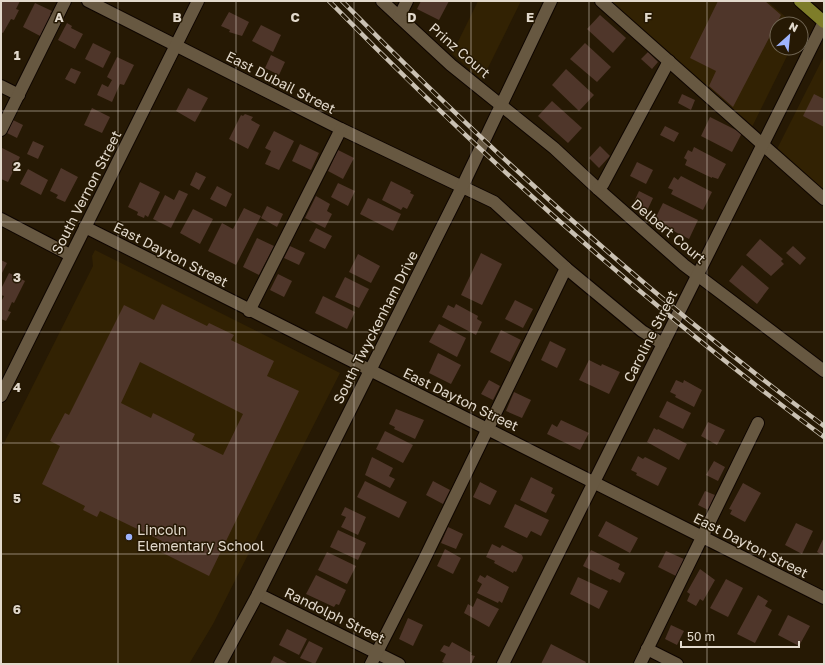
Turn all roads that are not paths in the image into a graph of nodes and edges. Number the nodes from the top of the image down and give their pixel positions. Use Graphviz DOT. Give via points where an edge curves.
graph roads {
  1 [pos="65,1"];
  2 [pos="88,1"];
  3 [pos="198,1"];
  4 [pos="382,1"];
  5 [pos="407,1"];
  6 [pos="551,1"];
  7 [pos="601,1"];
  8 [pos="800,1"];
  9 [pos="399,17"];
  10 [pos="824,22"];
  11 [pos="177,46"];
  12 [pos="669,61"];
  13 [pos="1,86"];
  14 [pos="19,95"];
  15 [pos="502,104"];
  16 [pos="341,128"];
  17 [pos="1,130"];
  18 [pos="763,144"];
  19 [pos="462,187"];
  20 [pos="598,189"];
  21 [pos="824,199"];
  22 [pos="1,219"];
  23 [pos="85,227"];
  24 [pos="70,255"];
  25 [pos="566,268"];
  26 [pos="698,275"];
  27 [pos="249,311"];
  28 [pos="662,344"];
  29 [pos="369,370"];
  30 [pos="824,371"];
  31 [pos="1,396"];
  32 [pos="758,423"];
  33 [pos="488,428"];
  34 [pos="593,483"];
  35 [pos="702,537"];
  36 [pos="258,594"];
  37 [pos="824,598"];
  38 [pos="647,649"];
  39 [pos="377,652"];
  40 [pos="220,664"];
  41 [pos="371,664"];
  42 [pos="399,664"];
  43 [pos="503,664"];
  44 [pos="640,664"];
  45 [pos="677,664"];
  1 -- 14 [label="street"];
  2 -- 11 [label="street, East Dubail Street"];
  3 -- 11 [label="street, South Vernon Street"];
  4 -- 9 [label="street, Prinz Court"];
  5 -- 9 [label="street"];
  6 -- 15 [label="street, South Twyckenham Drive"];
  7 -- 12 [label="street"];
  8 -- 10 [label="main road"];
  9 -- 15 [label="street, Prinz Court" via="451,65"];
  10 -- 18 [label="street, Caroline Street"];
  11 -- 16 [label="street, East Dubail Street"];
  11 -- 23 [label="street, South Vernon Street"];
  12 -- 18 [label="street"];
  12 -- 20 [label="street"];
  13 -- 14 [label="street"];
  14 -- 17 [label="street"];
  15 -- 19 [label="street, South Twyckenham Drive"];
  15 -- 20 [label="street, Delbert Court"];
  16 -- 19 [label="street, East Dubail Street"];
  16 -- 27 [label="street"];
  18 -- 21 [label="street"];
  18 -- 26 [label="street, Caroline Street"];
  19 -- 25 [label="street, East Dubail Street" via="494,202"];
  19 -- 29 [label="street, South Twyckenham Drive"];
  20 -- 26 [label="street, Delbert Court"];
  22 -- 24 [label="street"];
  23 -- 24 [label="street, South Vernon Street"];
  23 -- 27 [label="street, East Dayton Street"];
  24 -- 31 [label="street, South Vernon Street"];
  25 -- 28 [label="street, East Dubail Street"];
  25 -- 33 [label="street"];
  26 -- 28 [label="street, Caroline Street"];
  26 -- 30 [label="street, Delbert Court"];
  27 -- 29 [label="street, East Dayton Street"];
  28 -- 34 [label="street, Caroline Street"];
  29 -- 33 [label="street, East Dayton Street"];
  29 -- 36 [label="street, South Twyckenham Drive"];
  32 -- 35 [label="street"];
  33 -- 34 [label="street, East Dayton Street"];
  33 -- 39 [label="street"];
  34 -- 35 [label="street, East Dayton Street"];
  34 -- 43 [label="street, Caroline Street"];
  35 -- 37 [label="street, East Dayton Street"];
  35 -- 38 [label="street"];
  36 -- 39 [label="street, Randolph Street"];
  36 -- 40 [label="street, South Twyckenham Drive"];
  38 -- 44 [label="street"];
  38 -- 45 [label="street"];
  39 -- 41 [label="street"];
  39 -- 42 [label="street, Randolph Street"];
}
